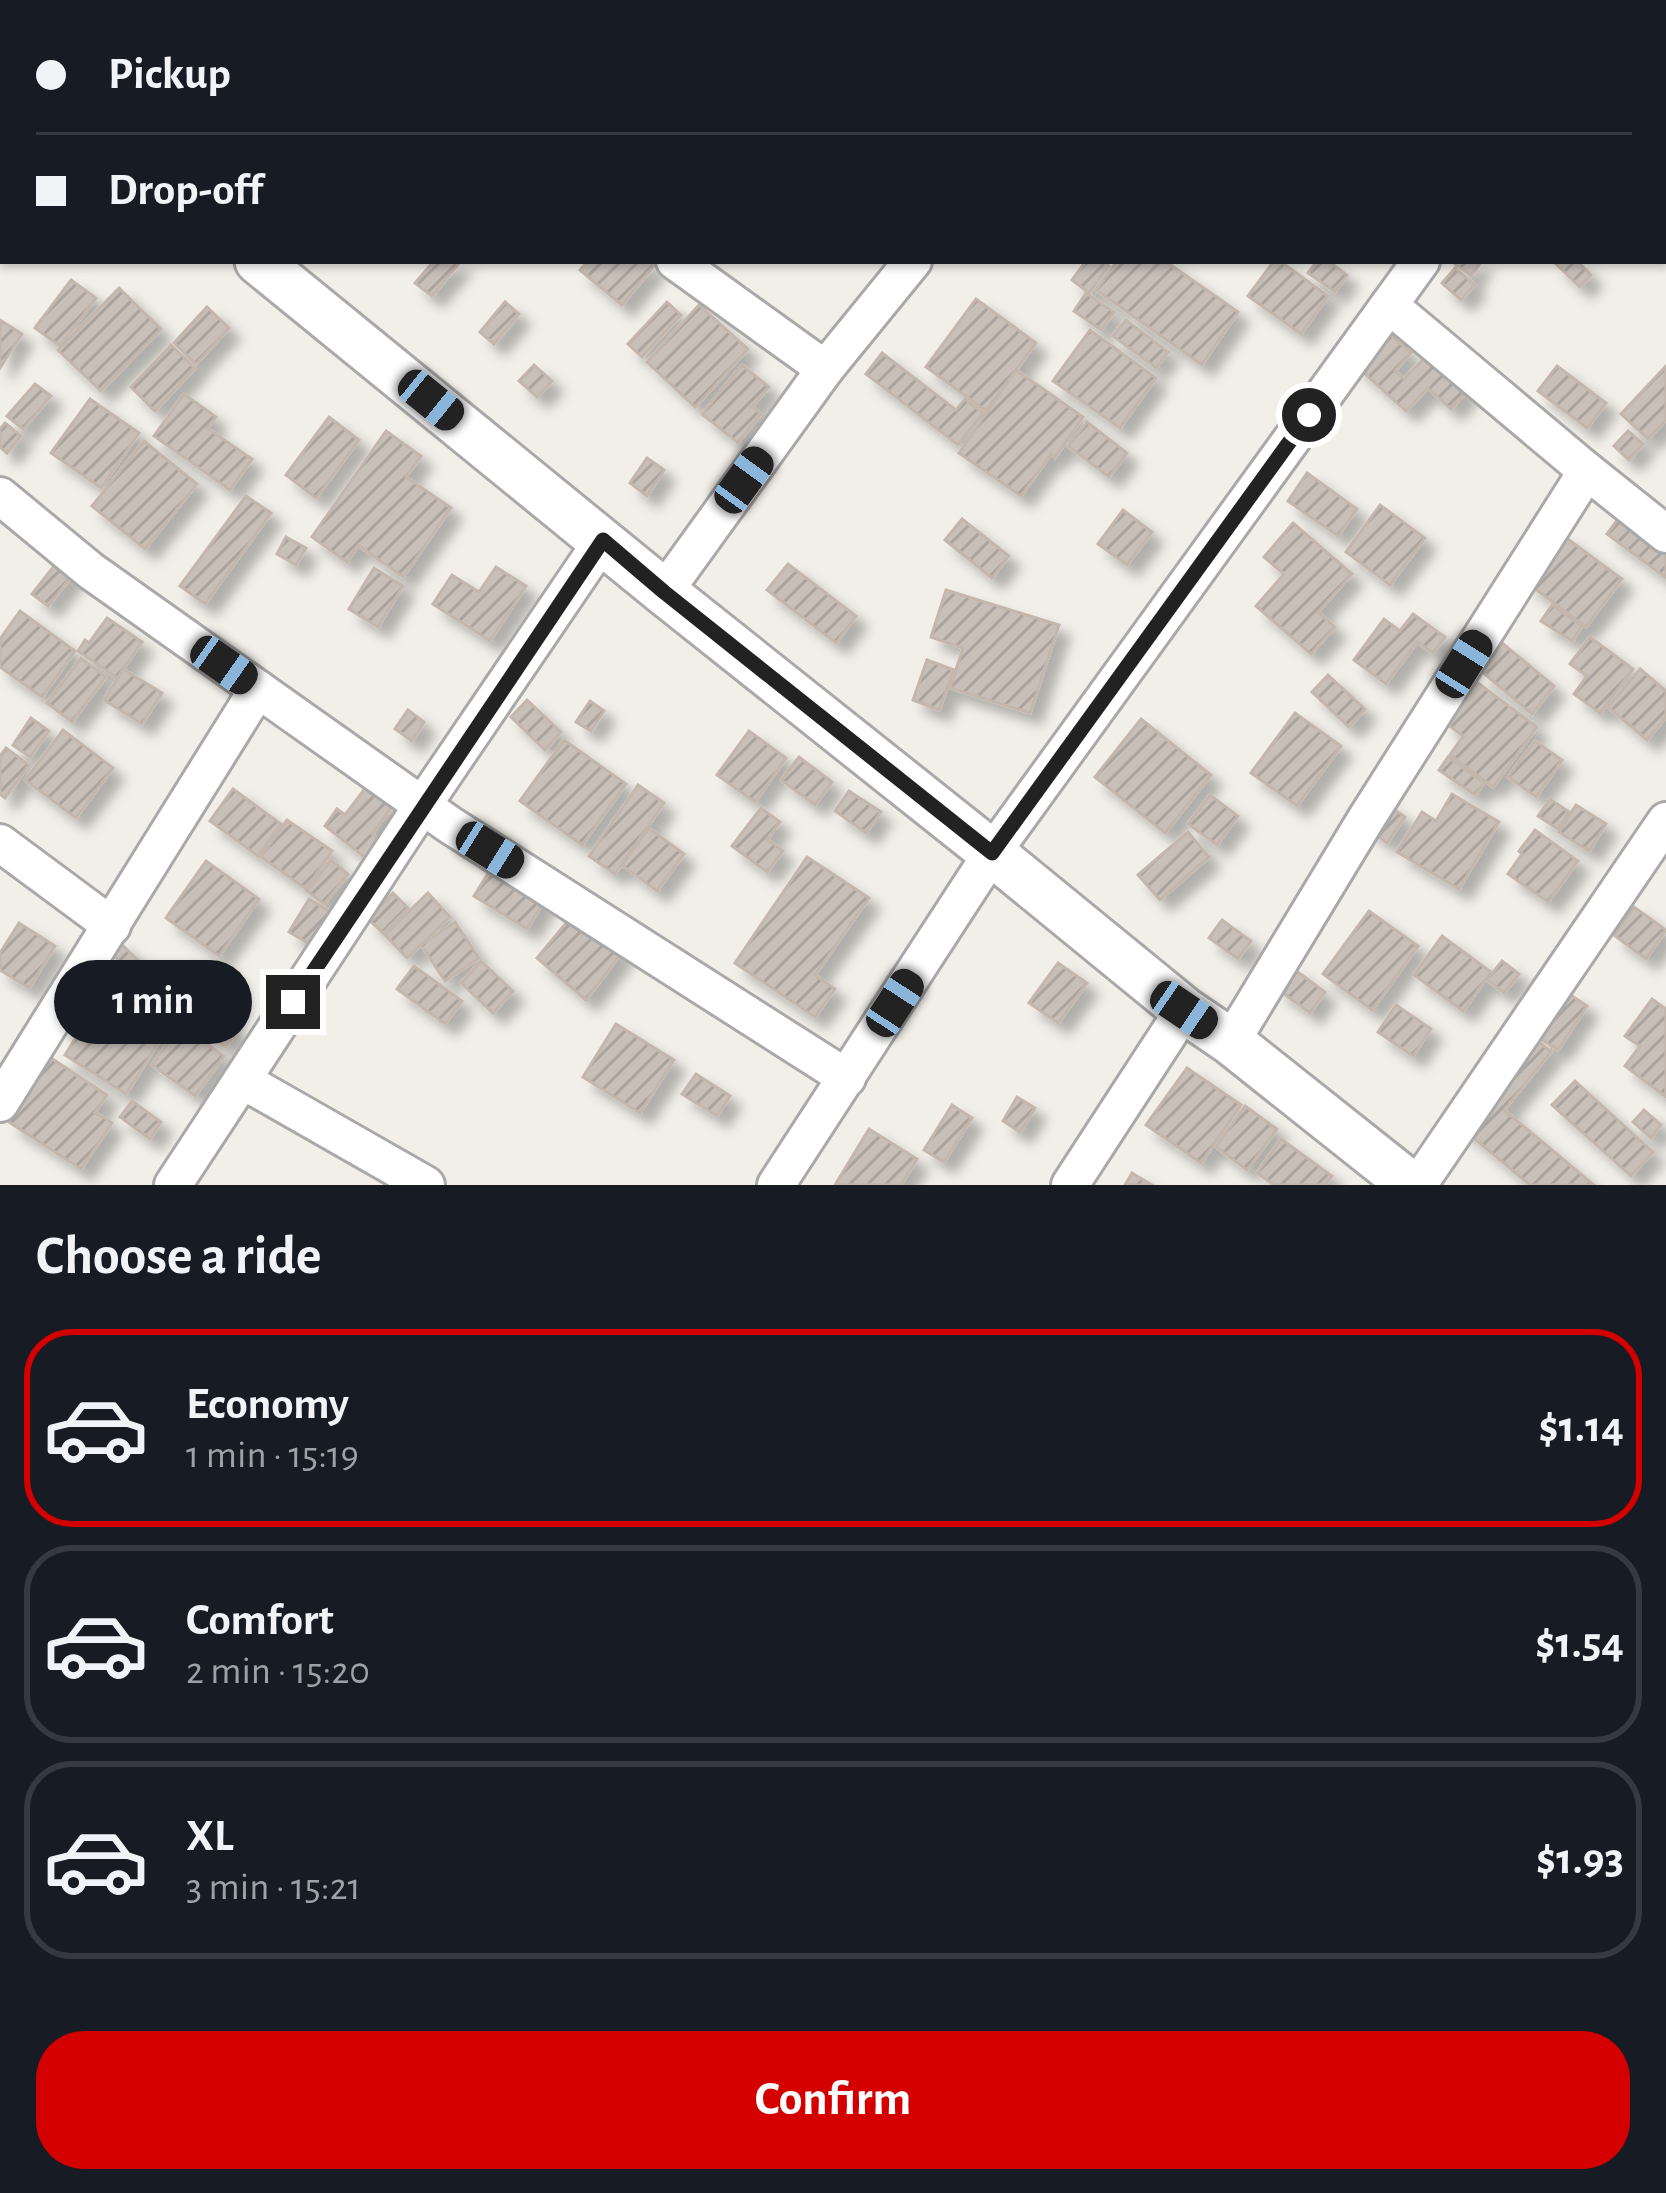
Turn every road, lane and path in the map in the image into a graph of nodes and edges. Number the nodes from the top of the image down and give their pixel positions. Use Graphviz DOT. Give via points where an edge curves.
graph roads {
  1 [pos="262,264"];
  2 [pos="679,264"];
  3 [pos="912,264"];
  4 [pos="1419,264"];
  5 [pos="1389,305"];
  6 [pos="825,368"];
  7 [pos="1587,471"];
  8 [pos="0,496"];
  9 [pos="1666,534"];
  10 [pos="603,540"];
  11 [pos="664,592"];
  12 [pos="258,689"];
  13 [pos="422,806"];
  14 [pos="1666,821"];
  15 [pos="0,844"];
  16 [pos="992,853"];
  17 [pos="112,926"];
  18 [pos="1184,1010"];
  19 [pos="1231,1042"];
  20 [pos="847,1078"];
  21 [pos="242,1080"];
  22 [pos="0,1102"];
  23 [pos="1393,1179"];
  24 [pos="173,1185"];
  25 [pos="426,1185"];
  26 [pos="776,1185"];
  27 [pos="1070,1185"];
  1 -- 10 [label="street"];
  2 -- 6 [label="street"];
  3 -- 6 [label="street"];
  4 -- 5 [label="street"];
  5 -- 7 [label="street"];
  5 -- 16 [label="street"];
  6 -- 11 [label="street"];
  7 -- 9 [label="street"];
  7 -- 19 [label="street"];
  8 -- 12 [label="street"];
  10 -- 11 [label="street"];
  10 -- 13 [label="street"];
  11 -- 16 [label="street"];
  12 -- 13 [label="street"];
  12 -- 17 [label="street"];
  13 -- 20 [label="street"];
  13 -- 21 [label="street"];
  14 -- 23 [label="street"];
  15 -- 17 [label="street"];
  16 -- 18 [label="street"];
  16 -- 20 [label="street"];
  17 -- 22 [label="street"];
  18 -- 19 [label="street"];
  18 -- 27 [label="street"];
  19 -- 23 [label="street"];
  20 -- 26 [label="street"];
  21 -- 24 [label="street"];
  21 -- 25 [label="street"];
}
